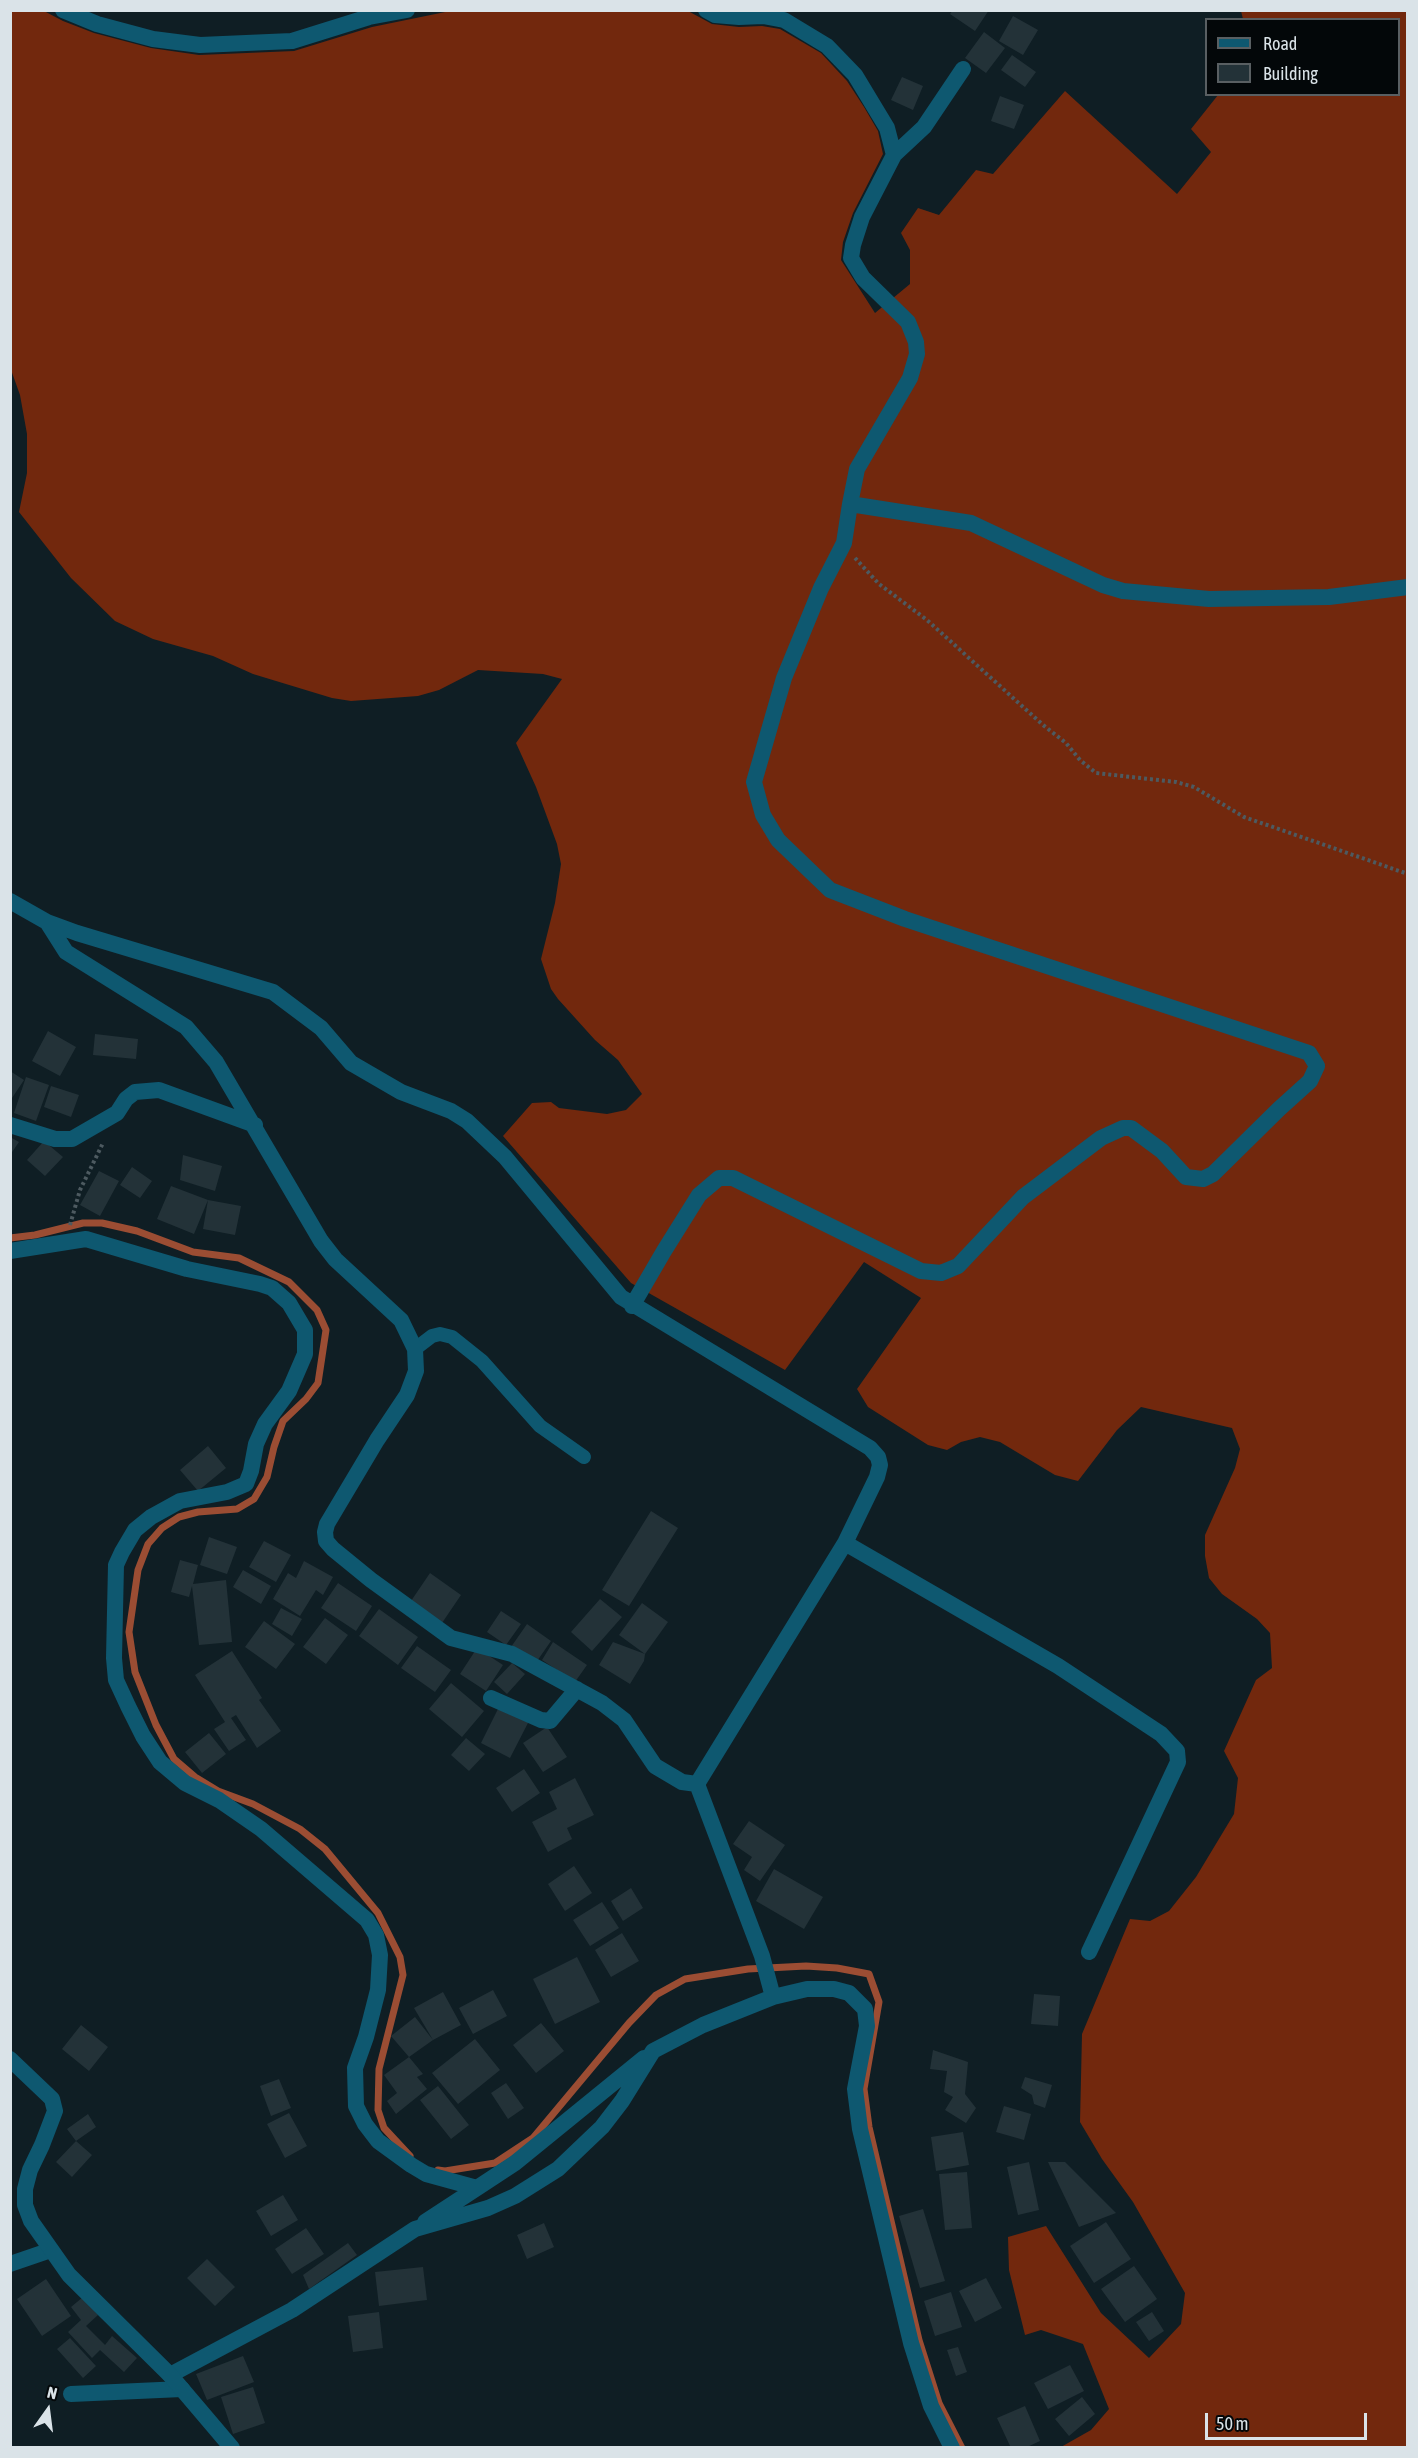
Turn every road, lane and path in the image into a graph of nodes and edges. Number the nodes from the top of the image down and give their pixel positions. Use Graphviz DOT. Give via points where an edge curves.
graph roads {
  1 [pos="63,10"];
  2 [pos="406,10"];
  3 [pos="706,10"];
  4 [pos="963,69"];
  5 [pos="894,155"];
  6 [pos="850,504"];
  7 [pos="844,543"];
  8 [pos="1407,586"];
  9 [pos="1407,874"];
  10 [pos="10,901"];
  11 [pos="47,922"];
  12 [pos="117,1113"];
  13 [pos="10,1125"];
  14 [pos="255,1125"];
  15 [pos="70,1229"];
  16 [pos="10,1251"];
  17 [pos="632,1306"];
  18 [pos="415,1349"];
  19 [pos="584,1457"];
  20 [pos="845,1542"];
  21 [pos="577,1689"];
  22 [pos="491,1698"];
  23 [pos="697,1784"];
  24 [pos="1089,1952"];
  25 [pos="773,1997"];
  26 [pos="653,2051"];
  27 [pos="10,2060"];
  28 [pos="477,2188"];
  29 [pos="415,2229"];
  30 [pos="51,2250"];
  31 [pos="10,2264"];
  32 [pos="170,2375"];
  33 [pos="182,2389"];
  34 [pos="71,2394"];
  35 [pos="232,2448"];
  36 [pos="952,2448"];
  1 -- 2 [label="street" via="153,39 200,45 292,41"];
  3 -- 5 [label="street" via="715,15 784,20 827,46 855,75 872,102 887,128"];
  4 -- 5 [label="street" via="924,127"];
  5 -- 6 [label="street" via="862,217 851,258 863,278 908,322 917,354 910,378 857,469"];
  6 -- 7 [label="street"];
  6 -- 8 [label="street" via="971,523 1123,591 1220,599 1329,597"];
  7 -- 9 [label="path" via="879,584 927,621 1096,772 1194,787 1244,817"];
  7 -- 17 [label="street" via="784,678 754,782 763,815 778,840 830,890 905,919 1309,1053 1317,1066 1310,1082 1213,1174 1203,1179 1186,1177 1161,1151 1131,1128 1123,1128 1101,1138 1023,1197 958,1266 942,1273 921,1271 733,1178 719,1178 699,1195"];
  10 -- 11 [label="street"];
  11 -- 14 [label="street" via="66,952 186,1027 216,1062"];
  11 -- 17 [label="street" via="273,992 315,1022 364,1072 467,1121 505,1157"];
  12 -- 13 [label="street" via="72,1139"];
  12 -- 14 [label="street" via="135,1092 159,1090"];
  12 -- 15 [label="path" via="80,1190"];
  14 -- 18 [label="street" via="321,1241 401,1320"];
  16 -- 28 [label="street" via="86,1239 165,1264 272,1288 302,1322 305,1354 289,1391 265,1424 246,1484 227,1492 180,1501 135,1530 122,1552 114,1586 116,1680 160,1762 185,1783 219,1800 261,1829 367,1920 376,1935 380,1955 378,1990 354,2068 356,2106 378,2141 411,2166"];
  17 -- 20 [label="street" via="870,1448 880,1465"];
  18 -- 19 [label="lane" via="432,1336 452,1337 482,1361 540,1426"];
  18 -- 21 [label="street" via="413,1381 327,1524 326,1541 452,1638 513,1654"];
  20 -- 23 [label="street"];
  20 -- 24 [label="street" via="1058,1666 1161,1734 1177,1751 1178,1762"];
  21 -- 22 [label="street" via="550,1721"];
  21 -- 23 [label="street" via="624,1720 655,1766 682,1782"];
  23 -- 25 [label="street" via="762,1956"];
  25 -- 26 [label="street" via="703,2025"];
  25 -- 36 [label="street" via="807,1989 834,1989 849,1993 865,2009 867,2025 855,2089 860,2129 911,2343 931,2406"];
  26 -- 28 [label="street" via="515,2163"];
  26 -- 29 [label="street" via="602,2127 558,2169 488,2208"];
  27 -- 30 [label="street" via="52,2099 55,2111 25,2189 31,2221"];
  28 -- 29 [label="street"];
  29 -- 32 [label="street" via="292,2310"];
  30 -- 31 [label="street"];
  30 -- 32 [label="street" via="69,2275"];
  32 -- 33 [label="street"];
  33 -- 34 [label="street"];
  33 -- 35 [label="street"];
}
